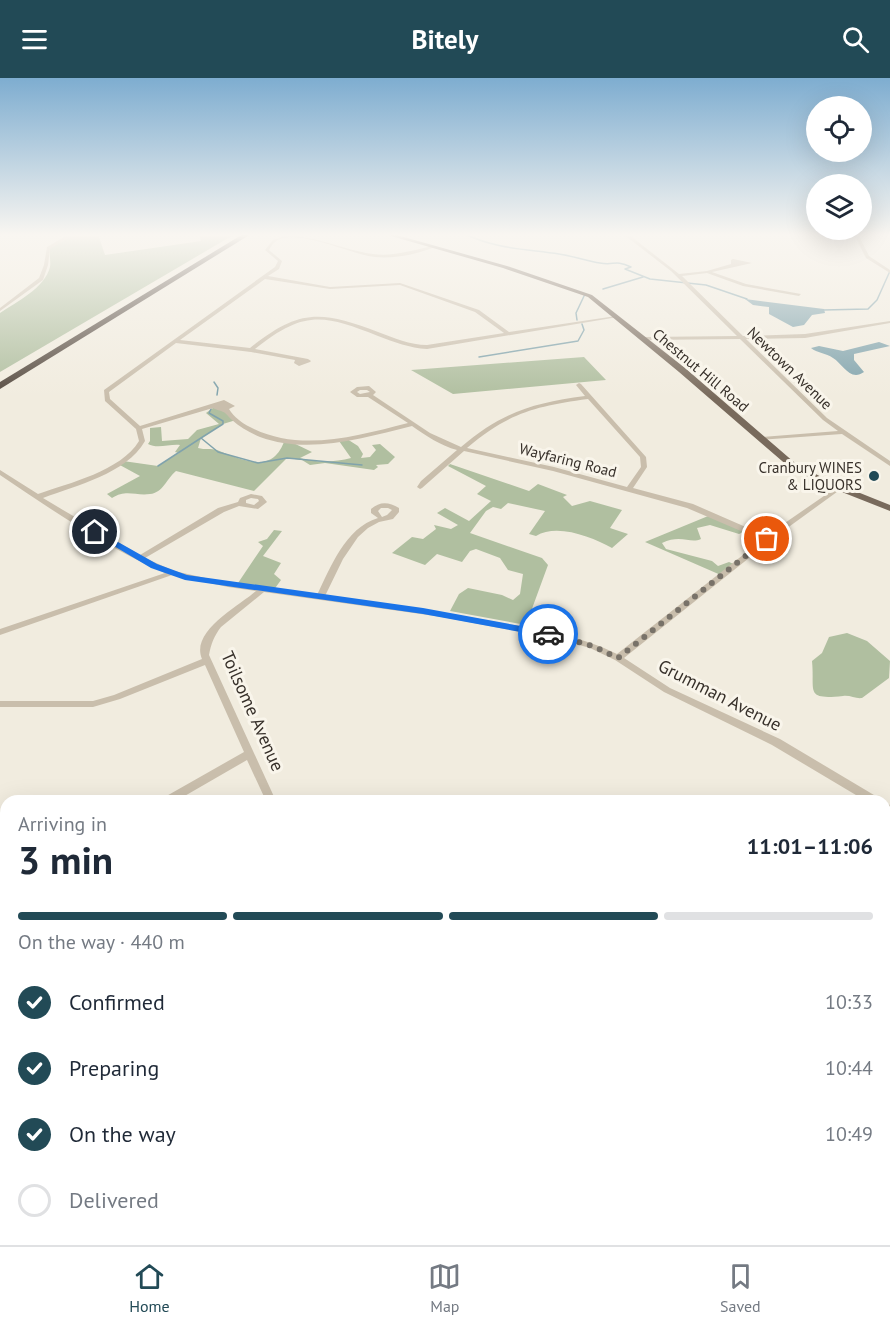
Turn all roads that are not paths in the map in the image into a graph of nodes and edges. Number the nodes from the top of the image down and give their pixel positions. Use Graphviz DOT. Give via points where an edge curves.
graph roads {
  1 [pos="28,288"];
  2 [pos="151,288"];
  3 [pos="159,288"];
  4 [pos="248,288"];
  5 [pos="413,288"];
  6 [pos="570,288"];
  7 [pos="691,288"];
  8 [pos="764,288"];
  9 [pos="799,295"];
  10 [pos="0,310"];
  11 [pos="616,317"];
  12 [pos="890,322"];
  13 [pos="507,333"];
  14 [pos="739,335"];
  15 [pos="645,339"];
  16 [pos="175,341"];
  17 [pos="251,350"];
  18 [pos="298,360"];
  19 [pos="0,380"];
  20 [pos="579,385"];
  21 [pos="0,386"];
  22 [pos="369,395"];
  23 [pos="588,397"];
  24 [pos="412,424"];
  25 [pos="139,428"];
  26 [pos="842,432"];
  27 [pos="762,439"];
  28 [pos="461,450"];
  29 [pos="890,464"];
  30 [pos="0,472"];
  31 [pos="420,487"];
  32 [pos="838,488"];
  33 [pos="629,489"];
  34 [pos="38,497"];
  35 [pos="241,502"];
  36 [pos="890,508"];
  37 [pos="379,516"];
  38 [pos="767,539"];
  39 [pos="140,558"];
  40 [pos="172,573"];
  41 [pos="262,590"];
  42 [pos="320,597"];
  43 [pos="0,632"];
  44 [pos="618,658"];
  45 [pos="207,661"];
  46 [pos="0,704"];
  47 [pos="249,754"];
  48 [pos="177,795"];
  49 [pos="269,795"];
  50 [pos="861,795"];
  1 -- 10 [label="street"];
  2 -- 19 [label="highway"];
  3 -- 21 [label="highway"];
  4 -- 16 [label="street"];
  5 -- 13 [label="street" via="477,311"];
  6 -- 11 [label="main road, Chestnut Hill Road" via="599,301"];
  7 -- 14 [label="street, Newtown Avenue"];
  8 -- 9 [label="street"];
  11 -- 13 [label="street"];
  11 -- 15 [label="main road, Chestnut Hill Road"];
  12 -- 14 [label="street" via="813,335"];
  13 -- 17 [label="street" via="420,347 342,320 313,318 282,325"];
  14 -- 15 [label="street"];
  14 -- 26 [label="street, Newtown Avenue"];
  15 -- 27 [label="main road, Chestnut Hill Road"];
  16 -- 17 [label="street"];
  16 -- 25 [label="street" via="106,391 107,400"];
  17 -- 18 [label="street"];
  20 -- 23 [label="street"];
  22 -- 24 [label="street, Wayfaring Road"];
  23 -- 28 [label="street" via="508,414"];
  23 -- 33 [label="street" via="643,457 644,467"];
  24 -- 25 [label="street" via="339,441 285,440 253,431 228,414 226,409 231,404"];
  24 -- 28 [label="street, Wayfaring Road"];
  25 -- 34 [label="street" via="141,444 130,457"];
  26 -- 27 [label="street"];
  26 -- 29 [label="street, Newtown Avenue"];
  27 -- 32 [label="main road, Chestnut Hill Road" via="796,468"];
  28 -- 31 [label="street"];
  28 -- 33 [label="street, Wayfaring Road"];
  30 -- 34 [label="street, Grumman Avenue"];
  32 -- 36 [label="main road, Chestnut Hill Road"];
  32 -- 38 [label="street"];
  33 -- 38 [label="street, Wayfaring Road" via="702,510"];
  34 -- 39 [label="street, Grumman Avenue"];
  35 -- 39 [label="street"];
  37 -- 42 [label="street" via="354,535"];
  38 -- 44 [label="street"];
  39 -- 40 [label="street, Grumman Avenue"];
  40 -- 41 [label="street, Grumman Avenue"];
  40 -- 43 [label="street"];
  41 -- 42 [label="street, Grumman Avenue"];
  41 -- 45 [label="street, Toilsome Avenue" via="211,631 205,648"];
  42 -- 44 [label="street, Grumman Avenue" via="559,636"];
  44 -- 50 [label="street, Grumman Avenue" via="667,690 776,742"];
  45 -- 46 [label="street" via="93,704"];
  45 -- 47 [label="street, Toilsome Avenue"];
  47 -- 48 [label="street"];
  47 -- 49 [label="street, Toilsome Avenue"];
}
